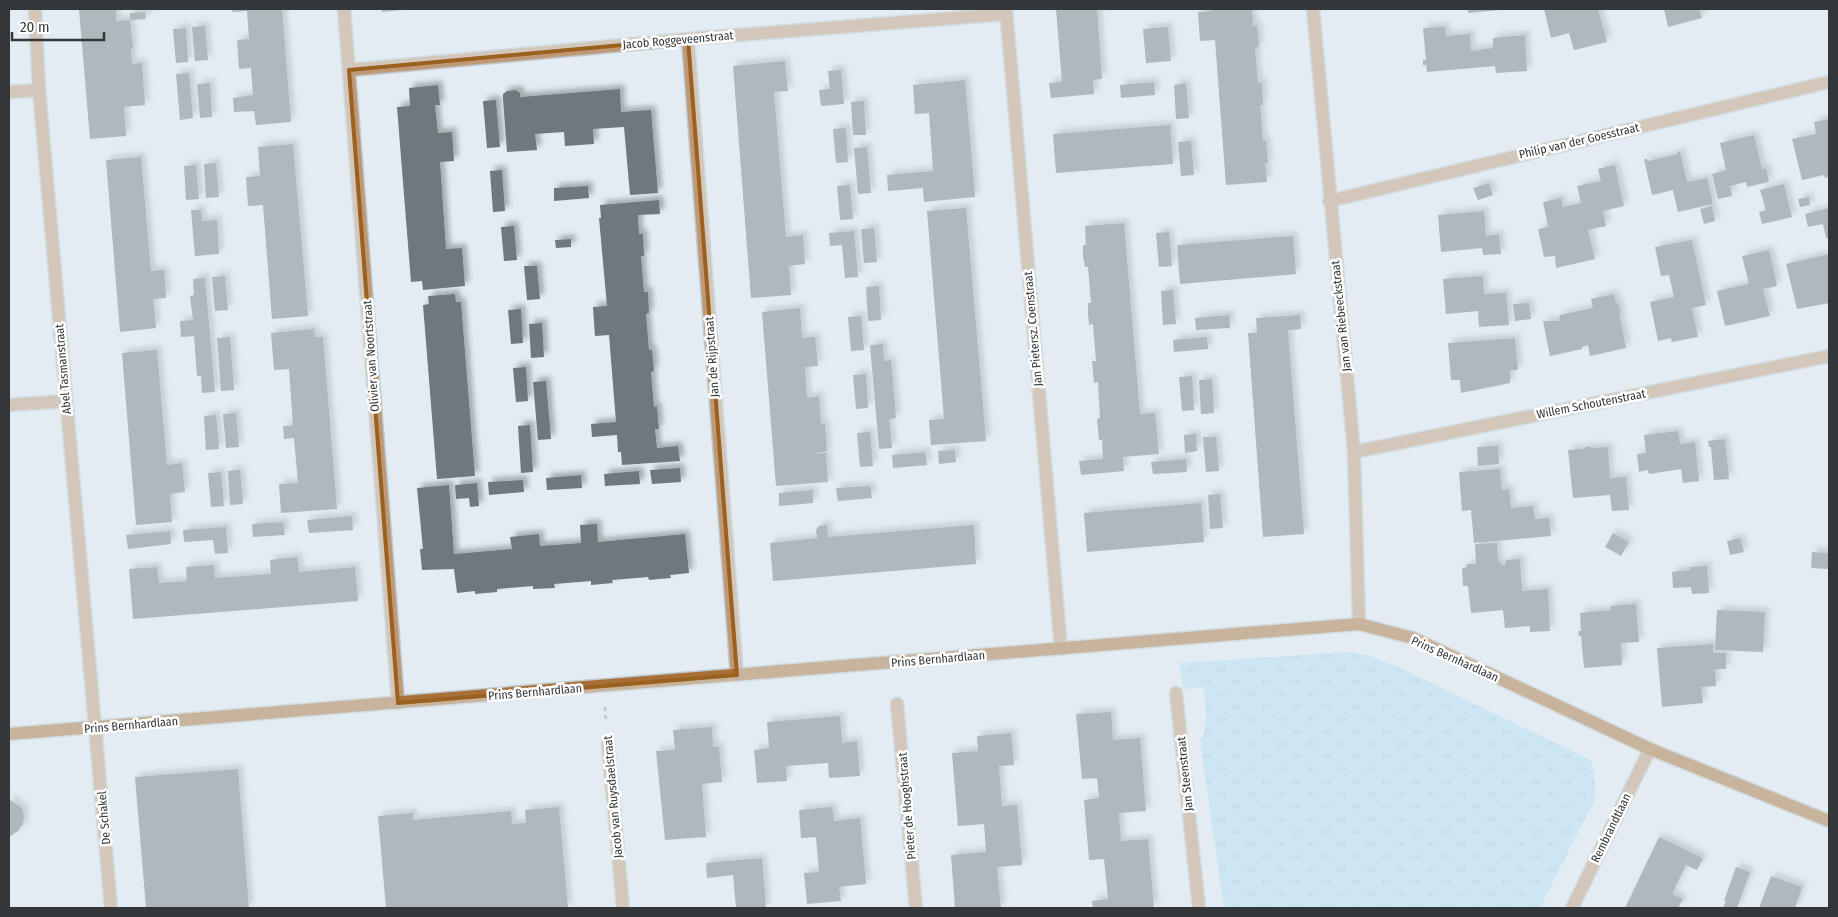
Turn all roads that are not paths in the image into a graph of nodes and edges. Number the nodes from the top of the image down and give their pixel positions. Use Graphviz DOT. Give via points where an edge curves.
graph roads {
  1 [pos="35,9"];
  2 [pos="344,9"];
  3 [pos="1313,9"];
  4 [pos="1006,12"];
  5 [pos="688,39"];
  6 [pos="349,70"];
  7 [pos="1829,82"];
  8 [pos="39,90"];
  9 [pos="9,92"];
  10 [pos="1329,201"];
  11 [pos="1829,356"];
  12 [pos="66,401"];
  13 [pos="9,405"];
  14 [pos="1354,452"];
  15 [pos="1359,624"];
  16 [pos="1061,649"];
  17 [pos="736,676"];
  18 [pos="1176,693"];
  19 [pos="398,703"];
  20 [pos="897,704"];
  21 [pos="96,728"];
  22 [pos="9,734"];
  23 [pos="608,744"];
  24 [pos="1650,749"];
  25 [pos="1829,820"];
  26 [pos="112,908"];
  27 [pos="623,908"];
  28 [pos="916,908"];
  29 [pos="1199,908"];
  30 [pos="1572,908"];
  1 -- 8 [label="street, Abel Tasmanstraat"];
  2 -- 6 [label="street, Olivier van Noortstraat"];
  3 -- 10 [label="street, Jan van Riebeeckstraat"];
  4 -- 5 [label="street, Jacob Roggeveenstraat"];
  4 -- 16 [label="street, Jan Pietersz. Coenstraat"];
  5 -- 6 [label="street, Jacob Roggeveenstraat"];
  5 -- 17 [label="street, Jan de Rijpstraat"];
  6 -- 19 [label="street, Olivier van Noortstraat"];
  7 -- 10 [label="street, Philip van der Goesstraat"];
  8 -- 9 [label="street"];
  8 -- 12 [label="street, Abel Tasmanstraat"];
  10 -- 14 [label="street, Jan van Riebeeckstraat"];
  11 -- 14 [label="street, Willem Schoutenstraat"];
  12 -- 13 [label="street"];
  12 -- 21 [label="street, Abel Tasmanstraat"];
  14 -- 15 [label="street, Jan van Riebeeckstraat"];
  15 -- 16 [label="street, Prins Bernhardlaan"];
  15 -- 24 [label="street, Prins Bernhardlaan" via="1414,638"];
  16 -- 17 [label="street, Prins Bernhardlaan"];
  17 -- 19 [label="street, Prins Bernhardlaan"];
  18 -- 29 [label="street, Jan Steenstraat"];
  19 -- 21 [label="street, Prins Bernhardlaan"];
  20 -- 28 [label="street, Pieter de Hooghstraat"];
  21 -- 22 [label="street, Prins Bernhardlaan"];
  21 -- 26 [label="street, De Schakel"];
  23 -- 27 [label="street, Jacob van Ruysdaelstraat"];
  24 -- 25 [label="street, Prins Bernhardlaan"];
  24 -- 30 [label="street, Rembrandtlaan"];
}
